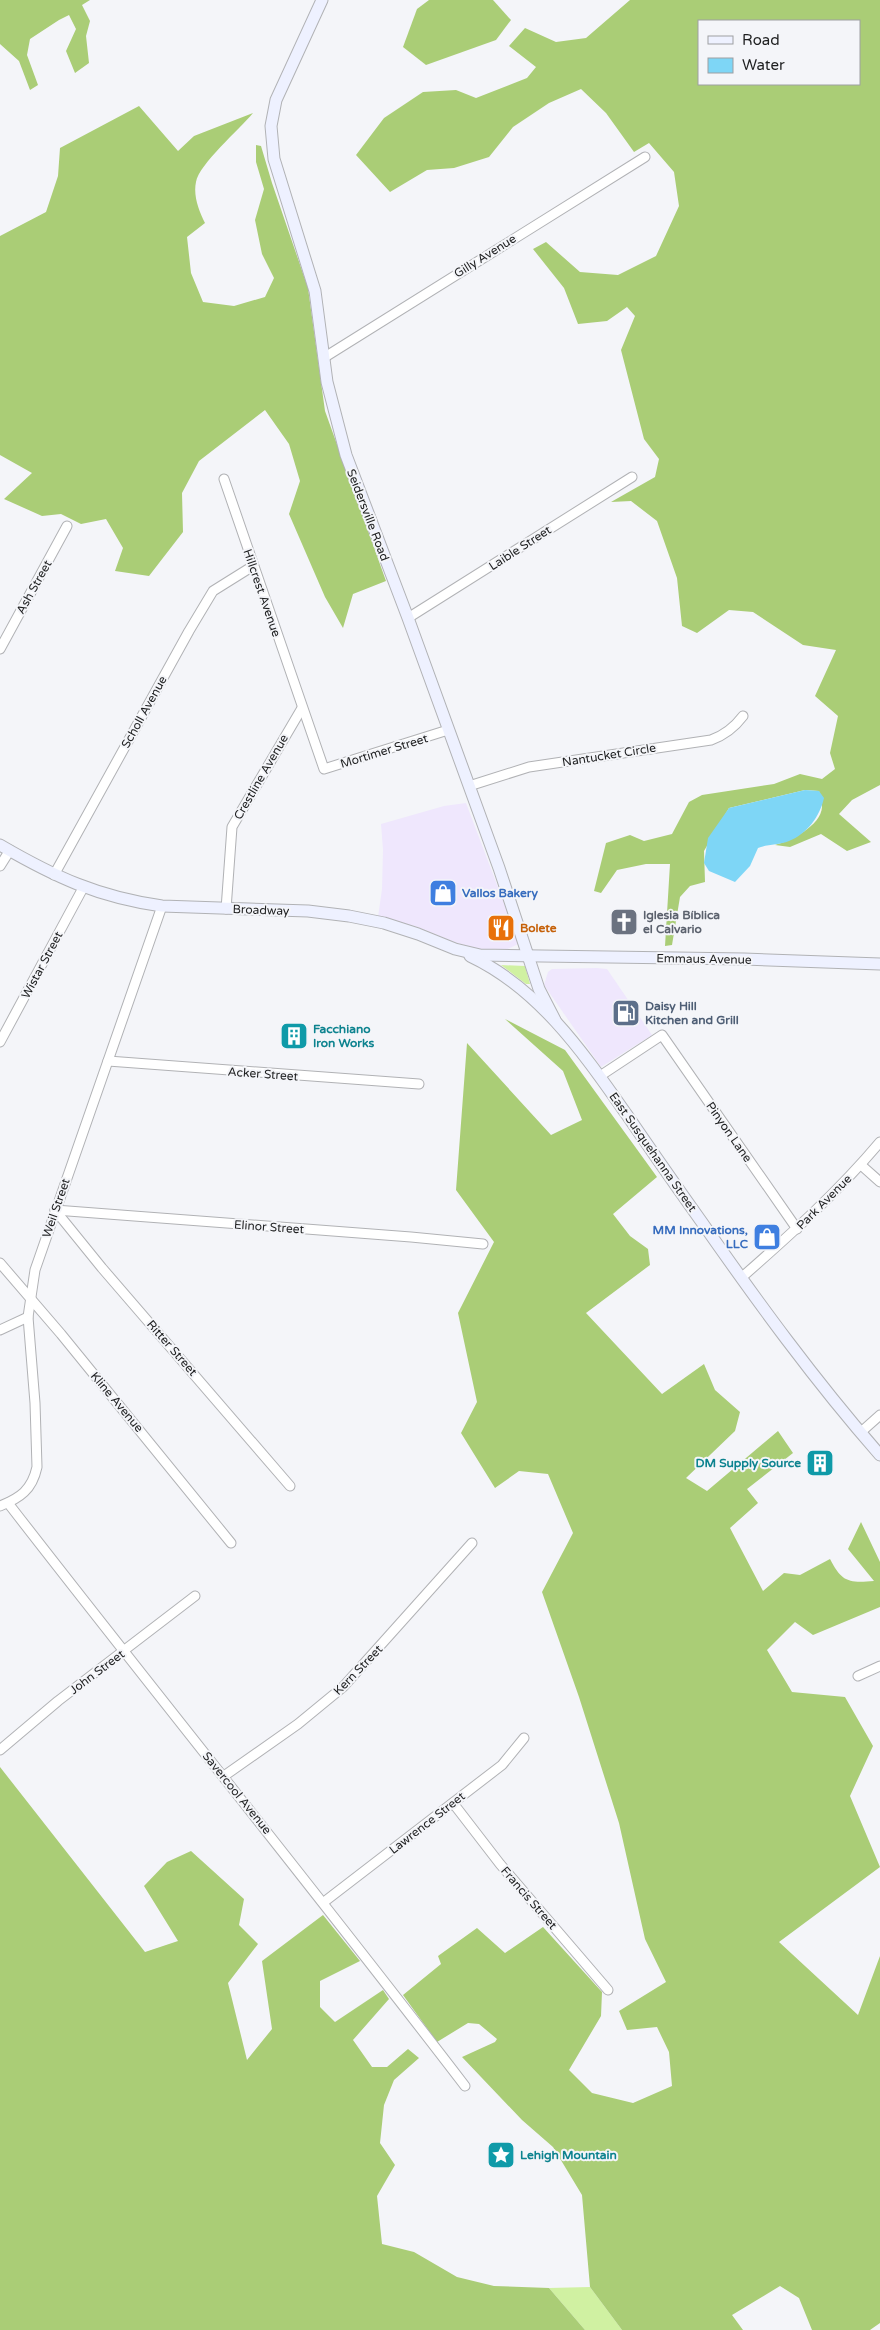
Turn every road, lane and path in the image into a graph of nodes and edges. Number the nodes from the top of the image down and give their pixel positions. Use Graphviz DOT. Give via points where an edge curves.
graph roads {
  1 [pos="322,0"];
  2 [pos="645,157"];
  3 [pos="325,356"];
  4 [pos="632,477"];
  5 [pos="224,478"];
  6 [pos="67,526"];
  7 [pos="253,566"];
  8 [pos="408,618"];
  9 [pos="0,649"];
  10 [pos="302,708"];
  11 [pos="743,716"];
  12 [pos="448,730"];
  13 [pos="469,786"];
  14 [pos="5,847"];
  15 [pos="0,866"];
  16 [pos="54,875"];
  17 [pos="83,888"];
  18 [pos="162,906"];
  19 [pos="226,909"];
  20 [pos="454,949"];
  21 [pos="528,956"];
  22 [pos="880,964"];
  23 [pos="555,1020"];
  24 [pos="0,1042"];
  25 [pos="108,1061"];
  26 [pos="600,1076"];
  27 [pos="419,1084"];
  28 [pos="880,1142"];
  29 [pos="861,1165"];
  30 [pos="880,1182"];
  31 [pos="55,1210"];
  32 [pos="797,1229"];
  33 [pos="483,1244"];
  34 [pos="0,1263"];
  35 [pos="741,1278"];
  36 [pos="30,1297"];
  37 [pos="28,1318"];
  38 [pos="0,1330"];
  39 [pos="880,1415"];
  40 [pos="861,1432"];
  41 [pos="880,1454"];
  42 [pos="290,1486"];
  43 [pos="4,1504"];
  44 [pos="232,1543"];
  45 [pos="472,1543"];
  46 [pos="195,1596"];
  47 [pos="123,1652"];
  48 [pos="880,1666"];
  49 [pos="858,1676"];
  50 [pos="524,1738"];
  51 [pos="0,1750"];
  52 [pos="224,1776"];
  53 [pos="453,1803"];
  54 [pos="324,1902"];
  55 [pos="608,1990"];
  56 [pos="465,2086"];
  1 -- 3 [label="main road, Seidersville Road" via="279,89 271,137 274,159 315,291"];
  2 -- 3 [label="street, Gilly Avenue"];
  3 -- 8 [label="main road, Seidersville Road" via="335,421 347,460"];
  4 -- 8 [label="street, Laible Street"];
  5 -- 7 [label="street, Hillcrest Avenue"];
  6 -- 9 [label="street, Ash Street"];
  7 -- 10 [label="street, Hillcrest Avenue"];
  7 -- 16 [label="street, Scholl Avenue" via="213,592"];
  8 -- 12 [label="main road, Seidersville Road"];
  10 -- 12 [label="street, Mortimer Street" via="324,770"];
  10 -- 19 [label="street, Crestline Avenue" via="232,826"];
  11 -- 13 [label="street, Nantucket Circle" via="735,726 711,740 529,767"];
  12 -- 13 [label="main road, Seidersville Road"];
  13 -- 21 [label="main road, Seidersville Road"];
  14 -- 15 [label="street"];
  14 -- 16 [label="main road, Broadway"];
  16 -- 17 [label="main road, Broadway"];
  17 -- 18 [label="main road, Broadway"];
  17 -- 24 [label="street, Wistar Street"];
  18 -- 19 [label="main road, Broadway"];
  18 -- 25 [label="street, Weil Street"];
  19 -- 20 [label="main road, Broadway" via="349,916 418,934"];
  20 -- 21 [label="main road, Broadway" via="480,955"];
  20 -- 23 [label="main road, East Susquehanna Street" via="496,971"];
  21 -- 22 [label="main road, Emmaus Avenue"];
  21 -- 23 [label="main road, Seidersville Road" via="539,990"];
  23 -- 26 [label="main road, East Susquehanna Street"];
  25 -- 27 [label="street, Acker Street"];
  25 -- 31 [label="street, Weil Street"];
  26 -- 32 [label="street, Pinyon Lane" via="662,1035"];
  26 -- 35 [label="main road, East Susquehanna Street"];
  28 -- 29 [label="street, Park Avenue"];
  29 -- 30 [label="street"];
  29 -- 32 [label="street, Park Avenue"];
  31 -- 33 [label="street, Elinor Street"];
  31 -- 36 [label="street, Weil Street" via="34,1270"];
  31 -- 42 [label="street, Ritter Street"];
  32 -- 35 [label="street, Park Avenue"];
  34 -- 36 [label="street, Kline Avenue"];
  35 -- 40 [label="main road, East Susquehanna Street"];
  36 -- 37 [label="street, Weil Street"];
  36 -- 44 [label="street, Kline Avenue"];
  37 -- 38 [label="street"];
  37 -- 43 [label="street, Weil Street" via="37,1468 27,1491"];
  39 -- 40 [label="street"];
  40 -- 41 [label="main road, East Susquehanna Street"];
  43 -- 47 [label="street, Savercool Avenue"];
  45 -- 52 [label="street, Kern Street" via="343,1687 298,1724"];
  46 -- 47 [label="street, John Street"];
  47 -- 51 [label="street, John Street"];
  47 -- 52 [label="street, Savercool Avenue"];
  48 -- 49 [label="street"];
  50 -- 53 [label="street, Lawrence Street" via="502,1765"];
  52 -- 54 [label="street, Savercool Avenue"];
  53 -- 54 [label="street, Lawrence Street"];
  53 -- 55 [label="street, Francis Street" via="500,1864"];
  54 -- 56 [label="street, Savercool Avenue"];
}
